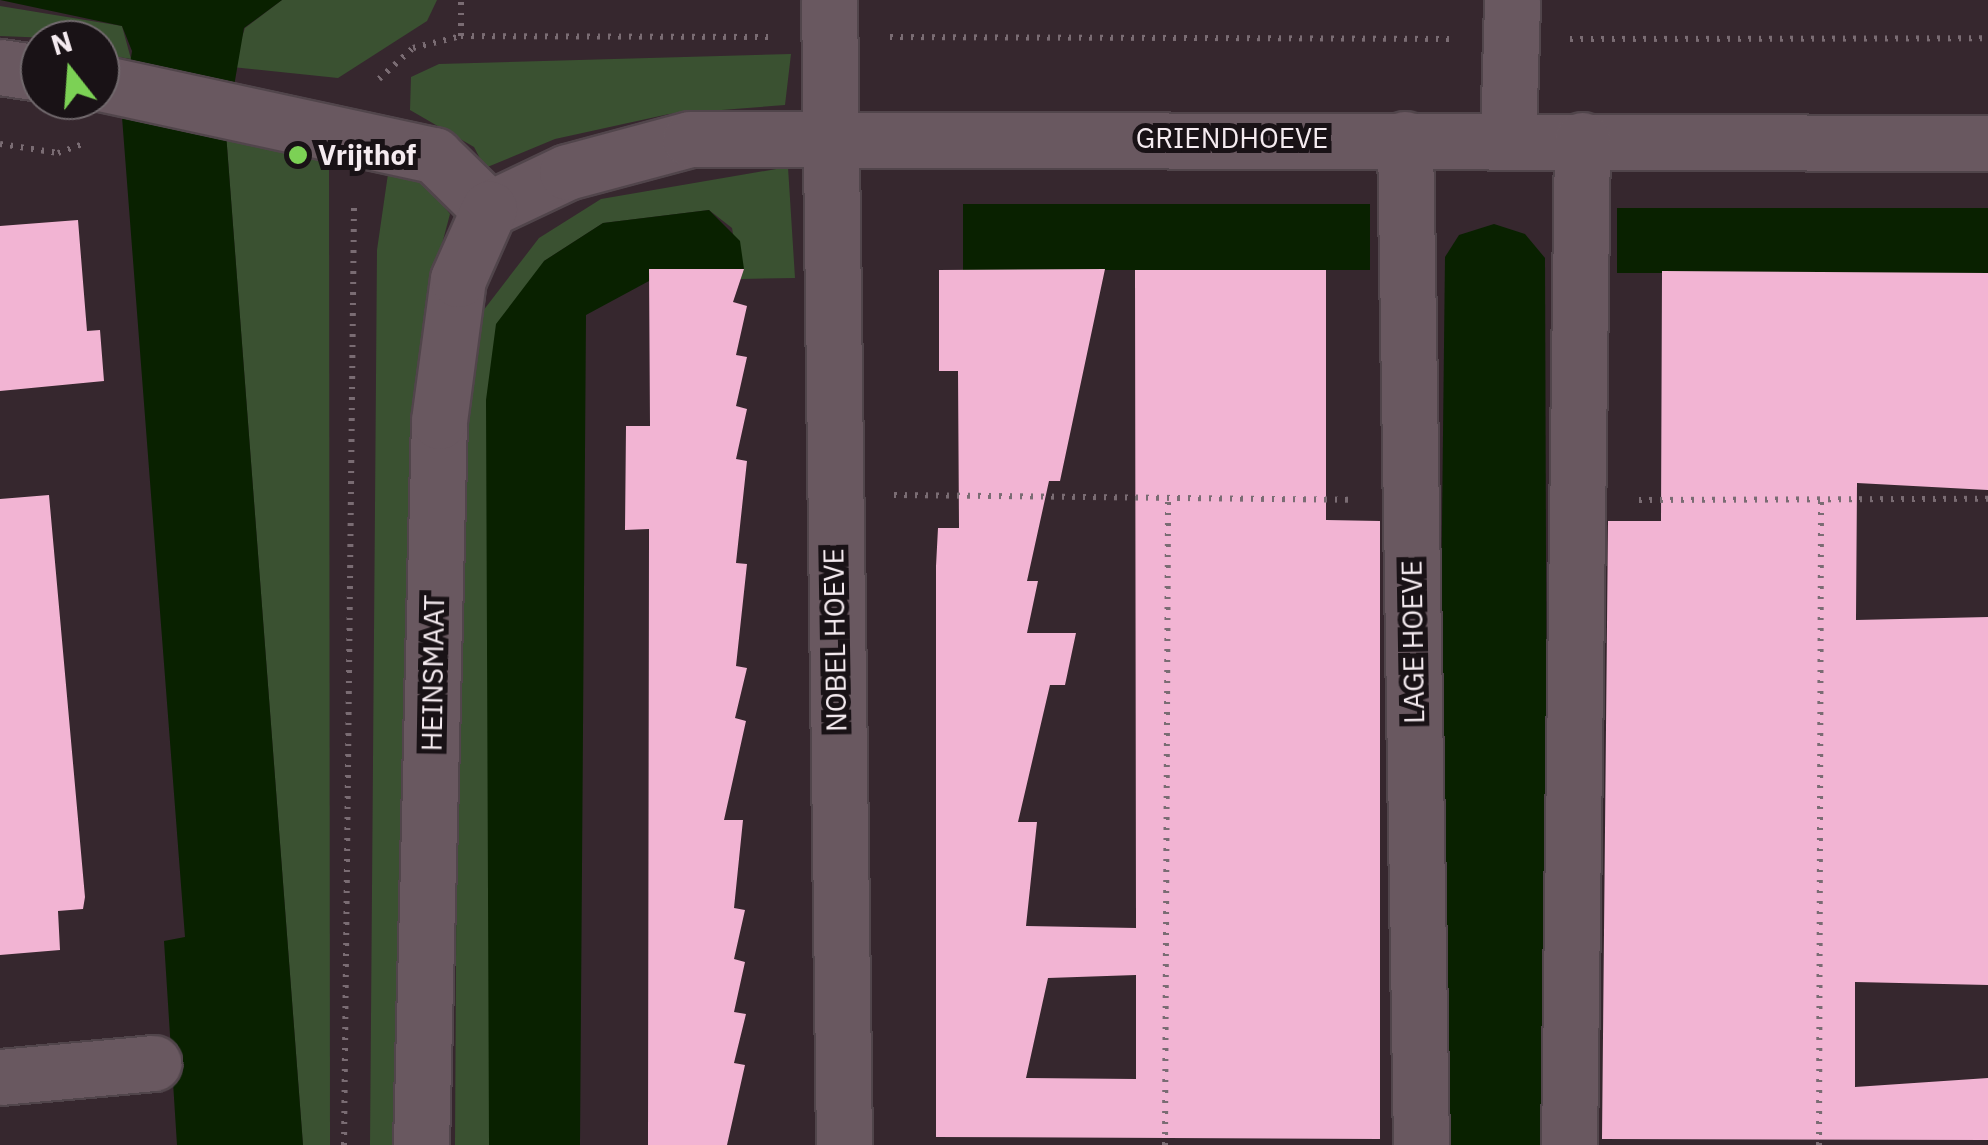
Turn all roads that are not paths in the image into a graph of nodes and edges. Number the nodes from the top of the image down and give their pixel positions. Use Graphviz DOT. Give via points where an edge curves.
graph roads {
  1 [pos="829,0"];
  2 [pos="1512,0"];
  3 [pos="120,86"];
  4 [pos="828,136"];
  5 [pos="1508,138"];
  6 [pos="1405,140"];
  7 [pos="1582,140"];
  8 [pos="1988,143"];
  9 [pos="489,209"];
  10 [pos="154,1063"];
  11 [pos="0,1077"];
  12 [pos="421,1145"];
  13 [pos="844,1145"];
  14 [pos="1421,1145"];
  15 [pos="1569,1145"];
  1 -- 4 [label="street, NOBEL HOEVE"];
  2 -- 5 [label="street"];
  3 -- 9 [label="street" via="434,154"];
  4 -- 6 [label="street, GRIENDHOEVE"];
  4 -- 9 [label="street, GRIENDHOEVE" via="690,139 567,172"];
  4 -- 13 [label="street, NOBEL HOEVE"];
  5 -- 6 [label="street, GRIENDHOEVE"];
  5 -- 7 [label="street, GRIENDHOEVE"];
  6 -- 14 [label="street, LAGE HOEVE"];
  7 -- 8 [label="street, GRIENDHOEVE"];
  7 -- 15 [label="street"];
  9 -- 12 [label="street, HEINSMAAT" via="458,279 439,421"];
  10 -- 11 [label="street"];
}
